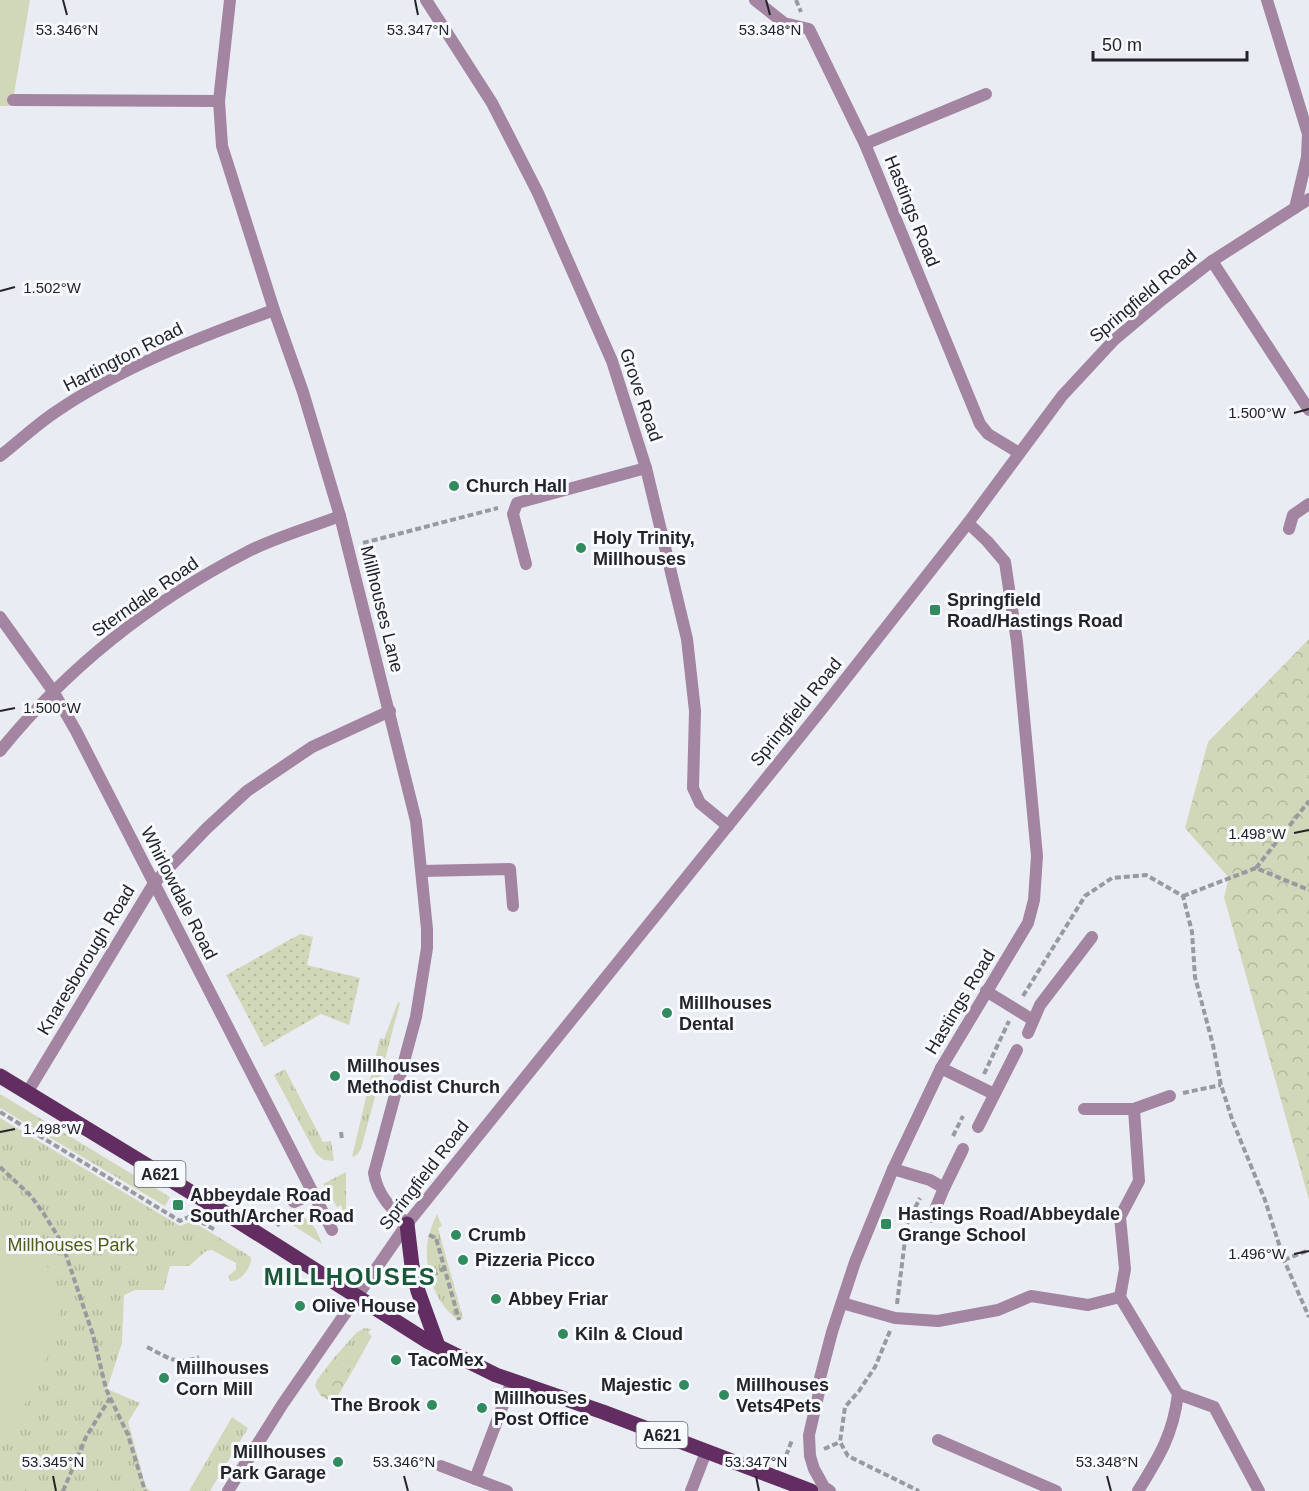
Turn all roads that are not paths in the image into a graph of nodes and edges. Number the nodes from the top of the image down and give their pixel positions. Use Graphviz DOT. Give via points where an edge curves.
graph roads {
  1 [pos="231,0"];
  2 [pos="426,0"];
  3 [pos="755,0"];
  4 [pos="1267,0"];
  5 [pos="986,94"];
  6 [pos="13,100"];
  7 [pos="219,101"];
  8 [pos="1308,134"];
  9 [pos="865,144"];
  10 [pos="1309,199"];
  11 [pos="1295,208"];
  12 [pos="1212,261"];
  13 [pos="274,310"];
  14 [pos="1309,410"];
  15 [pos="1019,453"];
  16 [pos="0,456"];
  17 [pos="646,468"];
  18 [pos="1309,504"];
  19 [pos="340,516"];
  20 [pos="968,523"];
  21 [pos="1289,529"];
  22 [pos="526,564"];
  23 [pos="0,617"];
  24 [pos="53,691"];
  25 [pos="390,711"];
  26 [pos="0,751"];
  27 [pos="728,826"];
  28 [pos="422,870"];
  29 [pos="154,883"];
  30 [pos="513,906"];
  31 [pos="1092,937"];
  32 [pos="986,991"];
  33 [pos="1033,1020"];
  34 [pos="1028,1033"];
  35 [pos="1017,1050"];
  36 [pos="940,1068"];
  37 [pos="0,1076"];
  38 [pos="27,1093"];
  39 [pos="994,1094"];
  40 [pos="1170,1096"];
  41 [pos="1084,1109"];
  42 [pos="1134,1109"];
  43 [pos="978,1127"];
  44 [pos="963,1149"];
  45 [pos="892,1169"];
  46 [pos="944,1188"];
  47 [pos="312,1194"];
  48 [pos="294,1202"];
  49 [pos="932,1216"];
  50 [pos="407,1224"];
  51 [pos="332,1230"];
  52 [pos="358,1296"];
  53 [pos="1120,1297"];
  54 [pos="842,1303"];
  55 [pos="438,1346"];
  56 [pos="512,1381"];
  57 [pos="1178,1394"];
  58 [pos="938,1440"];
  59 [pos="706,1452"];
  60 [pos="441,1466"];
  61 [pos="475,1479"];
  62 [pos="228,1491"];
  63 [pos="507,1491"];
  64 [pos="691,1491"];
  65 [pos="811,1491"];
  66 [pos="830,1491"];
  67 [pos="1056,1491"];
  68 [pos="1138,1491"];
  69 [pos="1259,1491"];
  1 -- 7 [label="street, Millhouses Lane"];
  2 -- 17 [label="street, Grove Road" via="492,104 538,193 612,361"];
  3 -- 9 [label="street, Hastings Road" via="784,23 809,29"];
  4 -- 8 [label="street"];
  5 -- 9 [label="street"];
  6 -- 7 [label="street"];
  7 -- 13 [label="street, Millhouses Lane" via="222,146"];
  8 -- 11 [label="street"];
  9 -- 15 [label="street, Hastings Road" via="980,424 988,434"];
  10 -- 11 [label="street, Springfield Road"];
  11 -- 12 [label="street, Springfield Road"];
  12 -- 14 [label="street"];
  12 -- 15 [label="street, Springfield Road" via="1114,340 1062,396"];
  13 -- 16 [label="street, Hartington Road" via="126,371 55,413"];
  13 -- 19 [label="street, Millhouses Lane"];
  15 -- 20 [label="street, Springfield Road"];
  17 -- 22 [label="street" via="517,503 513,514"];
  17 -- 27 [label="street, Grove Road" via="687,639 695,711 693,789 700,803"];
  18 -- 21 [label="street" via="1293,514"];
  19 -- 24 [label="street, Sterndale Road" via="248,551 177,592 119,633"];
  19 -- 25 [label="street, Millhouses Lane"];
  20 -- 27 [label="street, Springfield Road"];
  20 -- 32 [label="street, Hastings Road" via="1005,562 1017,642 1037,856 1028,923"];
  23 -- 24 [label="street, Whirlowdale Road"];
  24 -- 26 [label="street, Sterndale Road"];
  24 -- 29 [label="street, Whirlowdale Road"];
  25 -- 28 [label="street, Millhouses Lane" via="416,821"];
  25 -- 29 [label="street, Knaresborough Road" via="312,747 247,791"];
  27 -- 50 [label="street, Springfield Road"];
  28 -- 30 [label="street" via="510,869"];
  28 -- 50 [label="street, Millhouses Lane" via="427,929 422,983 374,1173 377,1188"];
  29 -- 38 [label="street, Knaresborough Road"];
  29 -- 47 [label="street, Whirlowdale Road"];
  31 -- 33 [label="street"];
  32 -- 33 [label="street"];
  32 -- 36 [label="street, Hastings Road"];
  33 -- 34 [label="street"];
  35 -- 39 [label="street"];
  36 -- 39 [label="street"];
  36 -- 45 [label="street, Hastings Road"];
  37 -- 38 [label="main road, A621"];
  38 -- 52 [label="main road, A621"];
  39 -- 43 [label="street"];
  40 -- 42 [label="street"];
  41 -- 42 [label="street"];
  42 -- 53 [label="street" via="1139,1181 1120,1217 1125,1269"];
  44 -- 46 [label="street"];
  45 -- 46 [label="street"];
  45 -- 54 [label="street, Hastings Road"];
  46 -- 49 [label="street"];
  47 -- 48 [label="street"];
  47 -- 51 [label="street, Whirlowdale Road"];
  50 -- 52 [label="street, Springfield Road"];
  50 -- 55 [label="main road" via="418,1291"];
  52 -- 55 [label="main road, A621"];
  52 -- 62 [label="street, Springfield Road"];
  53 -- 54 [label="street" via="1088,1305 1031,1296 998,1310 938,1321 895,1318"];
  53 -- 57 [label="street"];
  54 -- 66 [label="street, Hastings Road" via="819,1382 809,1435 810,1456 819,1479"];
  55 -- 56 [label="main road, A621"];
  56 -- 59 [label="main road, A621"];
  56 -- 61 [label="street"];
  57 -- 68 [label="street" via="1165,1446"];
  57 -- 69 [label="street" via="1214,1407"];
  58 -- 67 [label="street"];
  59 -- 64 [label="street"];
  59 -- 65 [label="main road, A621"];
  60 -- 61 [label="street"];
  61 -- 63 [label="street"];
}
